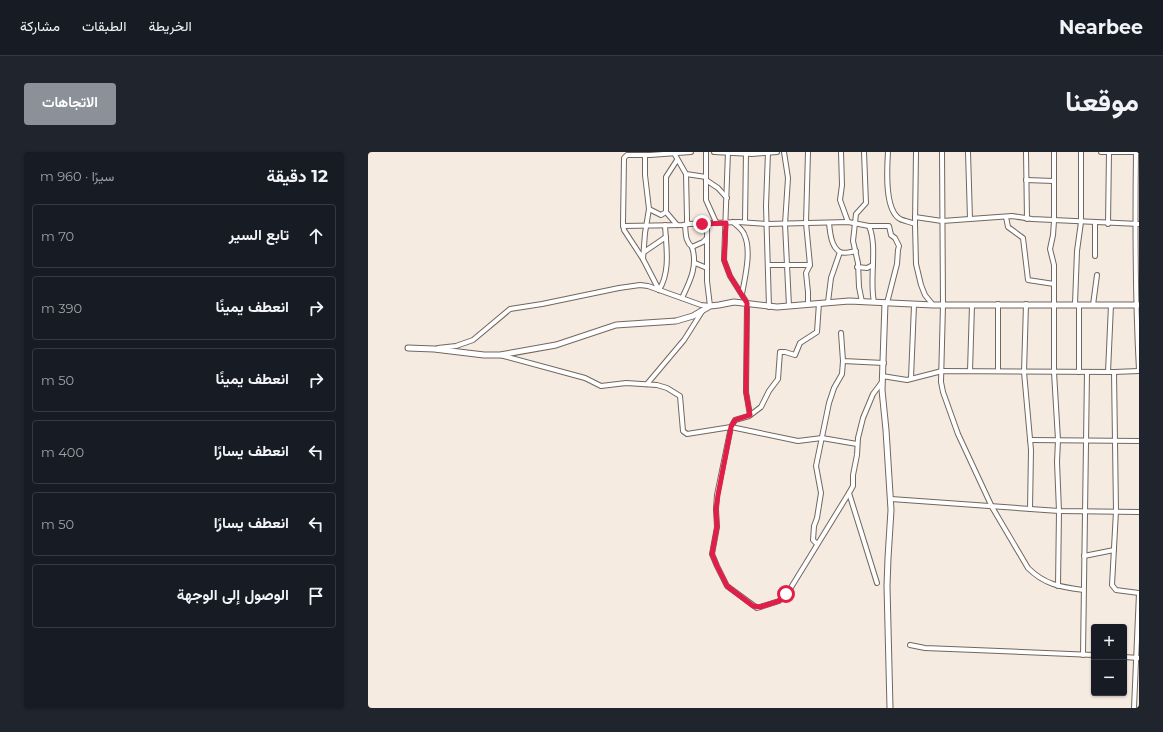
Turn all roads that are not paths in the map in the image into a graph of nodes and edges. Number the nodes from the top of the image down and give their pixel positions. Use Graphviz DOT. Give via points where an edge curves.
graph roads {
  1 [pos="685,152"];
  2 [pos="691,152"];
  3 [pos="706,152"];
  4 [pos="714,152"];
  5 [pos="728,152"];
  6 [pos="768,152"];
  7 [pos="777,152"];
  8 [pos="784,152"];
  9 [pos="808,152"];
  10 [pos="841,152"];
  11 [pos="864,152"];
  12 [pos="888,152"];
  13 [pos="916,152"];
  14 [pos="942,152"];
  15 [pos="968,152"];
  16 [pos="1026,152"];
  17 [pos="1054,152"];
  18 [pos="1081,152"];
  19 [pos="1101,152"];
  20 [pos="1109,152"];
  21 [pos="1137,152"];
  22 [pos="674,153"];
  23 [pos="746,153"];
  24 [pos="643,154"];
  25 [pos="677,160"];
  26 [pos="686,174"];
  27 [pos="706,179"];
  28 [pos="1026,180"];
  29 [pos="1054,181"];
  30 [pos="727,198"];
  31 [pos="649,209"];
  32 [pos="666,212"];
  33 [pos="915,217"];
  34 [pos="1006,217"];
  35 [pos="970,219"];
  36 [pos="1027,219"];
  37 [pos="942,221"];
  38 [pos="1054,221"];
  39 [pos="734,222"];
  40 [pos="745,222"];
  41 [pos="848,222"];
  42 [pos="1081,222"];
  43 [pos="718,223"];
  44 [pos="726,223"];
  45 [pos="806,223"];
  46 [pos="829,223"];
  47 [pos="855,223"];
  48 [pos="1095,223"];
  49 [pos="687,224"];
  50 [pos="707,224"];
  51 [pos="767,224"];
  52 [pos="785,224"];
  53 [pos="915,224"];
  54 [pos="1108,224"];
  55 [pos="1137,224"];
  56 [pos="647,225"];
  57 [pos="665,225"];
  58 [pos="677,225"];
  59 [pos="624,226"];
  60 [pos="870,226"];
  61 [pos="666,236"];
  62 [pos="707,238"];
  63 [pos="692,247"];
  64 [pos="644,252"];
  65 [pos="840,252"];
  66 [pos="856,252"];
  67 [pos="1095,256"];
  68 [pos="643,259"];
  69 [pos="695,263"];
  70 [pos="787,265"];
  71 [pos="810,265"];
  72 [pos="873,265"];
  73 [pos="768,266"];
  74 [pos="858,267"];
  75 [pos="706,268"];
  76 [pos="1097,275"];
  77 [pos="1054,284"];
  78 [pos="659,290"];
  79 [pos="742,294"];
  80 [pos="682,298"];
  81 [pos="828,302"];
  82 [pos="862,302"];
  83 [pos="874,302"];
  84 [pos="747,303"];
  85 [pos="819,303"];
  86 [pos="886,303"];
  87 [pos="808,304"];
  88 [pos="914,304"];
  89 [pos="998,304"];
  90 [pos="1026,304"];
  91 [pos="933,305"];
  92 [pos="943,305"];
  93 [pos="972,305"];
  94 [pos="1053,305"];
  95 [pos="1077,305"];
  96 [pos="1094,305"];
  97 [pos="1110,305"];
  98 [pos="1137,305"];
  99 [pos="789,306"];
  100 [pos="707,307"];
  101 [pos="769,307"];
  102 [pos="842,333"];
  103 [pos="408,348"];
  104 [pos="434,349"];
  105 [pos="500,355"];
  106 [pos="843,361"];
  107 [pos="884,363"];
  108 [pos="1139,370"];
  109 [pos="942,371"];
  110 [pos="970,371"];
  111 [pos="998,372"];
  112 [pos="1024,372"];
  113 [pos="1054,372"];
  114 [pos="1079,372"];
  115 [pos="1087,372"];
  116 [pos="1108,372"];
  117 [pos="1114,372"];
  118 [pos="911,378"];
  119 [pos="882,379"];
  120 [pos="647,384"];
  121 [pos="750,415"];
  122 [pos="731,427"];
  123 [pos="822,438"];
  124 [pos="1030,440"];
  125 [pos="1058,440"];
  126 [pos="1087,441"];
  127 [pos="1114,441"];
  128 [pos="1139,441"];
  129 [pos="857,444"];
  130 [pos="849,493"];
  131 [pos="891,499"];
  132 [pos="992,507"];
  133 [pos="1030,509"];
  134 [pos="1059,511"];
  135 [pos="1085,511"];
  136 [pos="1116,512"];
  137 [pos="1139,512"];
  138 [pos="817,544"];
  139 [pos="1114,550"];
  140 [pos="1084,556"];
  141 [pos="877,583"];
  142 [pos="1058,586"];
  143 [pos="1084,590"];
  144 [pos="1139,593"];
  145 [pos="910,645"];
  146 [pos="1083,655"];
  147 [pos="1091,655"];
  148 [pos="1127,657"];
  149 [pos="1138,658"];
  150 [pos="890,708"];
  151 [pos="1134,708"];
  1 -- 2 [label="street"];
  1 -- 22 [label="street"];
  3 -- 27 [label="street"];
  4 -- 5 [label="street"];
  5 -- 23 [label="street"];
  5 -- 30 [label="street"];
  6 -- 7 [label="street"];
  6 -- 23 [label="street"];
  6 -- 51 [label="street"];
  8 -- 52 [label="street" via="788,178"];
  9 -- 45 [label="street"];
  10 -- 41 [label="street" via="840,200"];
  11 -- 47 [label="street" via="866,203 856,214"];
  12 -- 53 [label="street" via="888,187 892,210 899,218"];
  13 -- 33 [label="street"];
  14 -- 37 [label="street"];
  15 -- 35 [label="street"];
  16 -- 28 [label="street"];
  17 -- 29 [label="street"];
  18 -- 42 [label="street"];
  19 -- 20 [label="street"];
  20 -- 21 [label="street"];
  20 -- 54 [label="street"];
  21 -- 55 [label="street"];
  22 -- 24 [label="street"];
  22 -- 25 [label="street"];
  23 -- 40 [label="street"];
  24 -- 31 [label="street"];
  24 -- 59 [label="street" via="627,155 624,158"];
  25 -- 26 [label="street"];
  25 -- 32 [label="street" via="666,176"];
  26 -- 27 [label="street"];
  26 -- 49 [label="street"];
  27 -- 30 [label="street"];
  27 -- 43 [label="street" via="706,200"];
  28 -- 29 [label="street"];
  28 -- 36 [label="street"];
  29 -- 38 [label="street"];
  30 -- 44 [label="street"];
  31 -- 32 [label="street" via="661,215"];
  31 -- 56 [label="street"];
  32 -- 58 [label="street"];
  33 -- 37 [label="street"];
  33 -- 53 [label="street"];
  34 -- 35 [label="street"];
  34 -- 36 [label="street"];
  34 -- 77 [label="street" via="1009,228 1023,238 1028,280"];
  35 -- 37 [label="street"];
  36 -- 38 [label="street"];
  37 -- 92 [label="street"];
  38 -- 42 [label="street"];
  38 -- 77 [label="street" via="1050,249 1054,265"];
  39 -- 40 [label="street"];
  39 -- 44 [label="street"];
  39 -- 79 [label="street" via="744,234 747,244"];
  40 -- 51 [label="street"];
  41 -- 46 [label="street"];
  41 -- 47 [label="street"];
  42 -- 48 [label="street"];
  42 -- 95 [label="street" via="1077,251"];
  43 -- 44 [label="street"];
  43 -- 50 [label="street"];
  44 -- 79 [label="street" via="724,260 730,276"];
  45 -- 46 [label="street"];
  45 -- 52 [label="street"];
  45 -- 71 [label="street"];
  46 -- 65 [label="street" via="833,244"];
  47 -- 60 [label="street"];
  47 -- 66 [label="street" via="853,242"];
  48 -- 54 [label="street"];
  48 -- 67 [label="street"];
  49 -- 50 [label="street"];
  49 -- 58 [label="street"];
  49 -- 63 [label="street" via="686,237"];
  50 -- 62 [label="street"];
  51 -- 52 [label="street"];
  51 -- 73 [label="street"];
  52 -- 70 [label="street"];
  53 -- 91 [label="street" via="918,276 925,294"];
  54 -- 55 [label="street"];
  55 -- 98 [label="street"];
  56 -- 57 [label="street"];
  56 -- 59 [label="street"];
  56 -- 64 [label="street"];
  57 -- 58 [label="street"];
  57 -- 61 [label="street"];
  59 -- 68 [label="street"];
  60 -- 72 [label="street"];
  60 -- 86 [label="street" via="889,226 891,236 899,246 897,264"];
  61 -- 64 [label="street"];
  61 -- 78 [label="street" via="667,262 664,282"];
  62 -- 63 [label="street"];
  62 -- 75 [label="street"];
  63 -- 69 [label="street"];
  64 -- 68 [label="street"];
  65 -- 66 [label="street"];
  65 -- 81 [label="street" via="830,278"];
  66 -- 74 [label="street"];
  68 -- 78 [label="street"];
  69 -- 75 [label="street"];
  69 -- 80 [label="street"];
  70 -- 71 [label="street"];
  70 -- 73 [label="street"];
  70 -- 99 [label="street"];
  71 -- 87 [label="street" via="806,273"];
  72 -- 74 [label="street" via="867,268"];
  72 -- 83 [label="street"];
  73 -- 101 [label="street"];
  74 -- 82 [label="street"];
  75 -- 100 [label="street"];
  76 -- 96 [label="street"];
  77 -- 94 [label="street"];
  78 -- 80 [label="street"];
  78 -- 104 [label="street" via="640,285 510,309 473,340 456,346"];
  79 -- 84 [label="street"];
  80 -- 100 [label="street"];
  81 -- 82 [label="main road"];
  81 -- 85 [label="main road"];
  82 -- 83 [label="main road"];
  83 -- 86 [label="main road"];
  84 -- 100 [label="main road" via="734,302"];
  84 -- 101 [label="main road"];
  84 -- 121 [label="street" via="746,392"];
  85 -- 87 [label="main road"];
  85 -- 121 [label="street" via="817,332 800,343 795,355 780,352 778,379 761,407"];
  86 -- 88 [label="main road"];
  86 -- 107 [label="main road"];
  87 -- 99 [label="main road"];
  88 -- 91 [label="main road"];
  88 -- 118 [label="street"];
  89 -- 90 [label="main road"];
  89 -- 93 [label="main road"];
  89 -- 111 [label="street"];
  90 -- 94 [label="main road"];
  90 -- 112 [label="street"];
  91 -- 92 [label="main road"];
  92 -- 93 [label="main road"];
  92 -- 109 [label="street"];
  93 -- 110 [label="street"];
  94 -- 95 [label="main road"];
  94 -- 113 [label="street"];
  95 -- 96 [label="main road"];
  95 -- 114 [label="street"];
  96 -- 97 [label="main road"];
  97 -- 98 [label="main road"];
  97 -- 116 [label="street"];
  98 -- 108 [label="street"];
  99 -- 101 [label="main road"];
  100 -- 105 [label="main road" via="693,316 676,321 616,325 556,345"];
  100 -- 120 [label="street" via="684,340"];
  102 -- 106 [label="street"];
  103 -- 104 [label="main road"];
  104 -- 105 [label="main road"];
  105 -- 120 [label="street" via="585,378 601,386"];
  106 -- 107 [label="street"];
  106 -- 123 [label="street" via="842,374 830,399"];
  107 -- 119 [label="main road"];
  108 -- 117 [label="street"];
  109 -- 110 [label="street"];
  109 -- 118 [label="street"];
  109 -- 132 [label="street" via="941,387 958,434"];
  110 -- 111 [label="street"];
  111 -- 112 [label="street"];
  112 -- 113 [label="street"];
  112 -- 124 [label="street"];
  113 -- 114 [label="street"];
  113 -- 125 [label="street"];
  114 -- 115 [label="street"];
  115 -- 116 [label="street"];
  115 -- 126 [label="street"];
  116 -- 117 [label="street"];
  117 -- 127 [label="street"];
  118 -- 119 [label="street"];
  119 -- 129 [label="street" via="863,418"];
  119 -- 131 [label="main road"];
  120 -- 122 [label="street" via="667,388 680,396 683,431 687,434"];
  121 -- 122 [label="street" via="735,420"];
  122 -- 123 [label="street" via="798,441"];
  122 -- 138 [label="street" via="718,495 717,527 712,554 727,586 757,608 779,601"];
  123 -- 129 [label="street"];
  123 -- 138 [label="street" via="816,466 821,493 814,526 813,540"];
  124 -- 125 [label="street"];
  124 -- 133 [label="street"];
  125 -- 126 [label="street"];
  125 -- 134 [label="street"];
  126 -- 127 [label="street"];
  126 -- 135 [label="street"];
  127 -- 128 [label="street"];
  127 -- 136 [label="street"];
  129 -- 130 [label="street" via="853,486"];
  130 -- 138 [label="street"];
  130 -- 141 [label="street"];
  131 -- 132 [label="street"];
  131 -- 150 [label="main road" via="887,586"];
  132 -- 133 [label="street"];
  132 -- 142 [label="street" via="1028,568 1041,579"];
  133 -- 134 [label="street"];
  134 -- 135 [label="street"];
  134 -- 142 [label="street"];
  135 -- 136 [label="street"];
  135 -- 140 [label="street"];
  136 -- 137 [label="street"];
  136 -- 139 [label="street"];
  139 -- 140 [label="street"];
  139 -- 144 [label="street" via="1113,588"];
  140 -- 143 [label="street"];
  142 -- 143 [label="street"];
  143 -- 146 [label="street"];
  144 -- 149 [label="street"];
  145 -- 146 [label="street" via="925,648"];
  146 -- 147 [label="street"];
  148 -- 149 [label="street"];
  149 -- 151 [label="street"];
}
